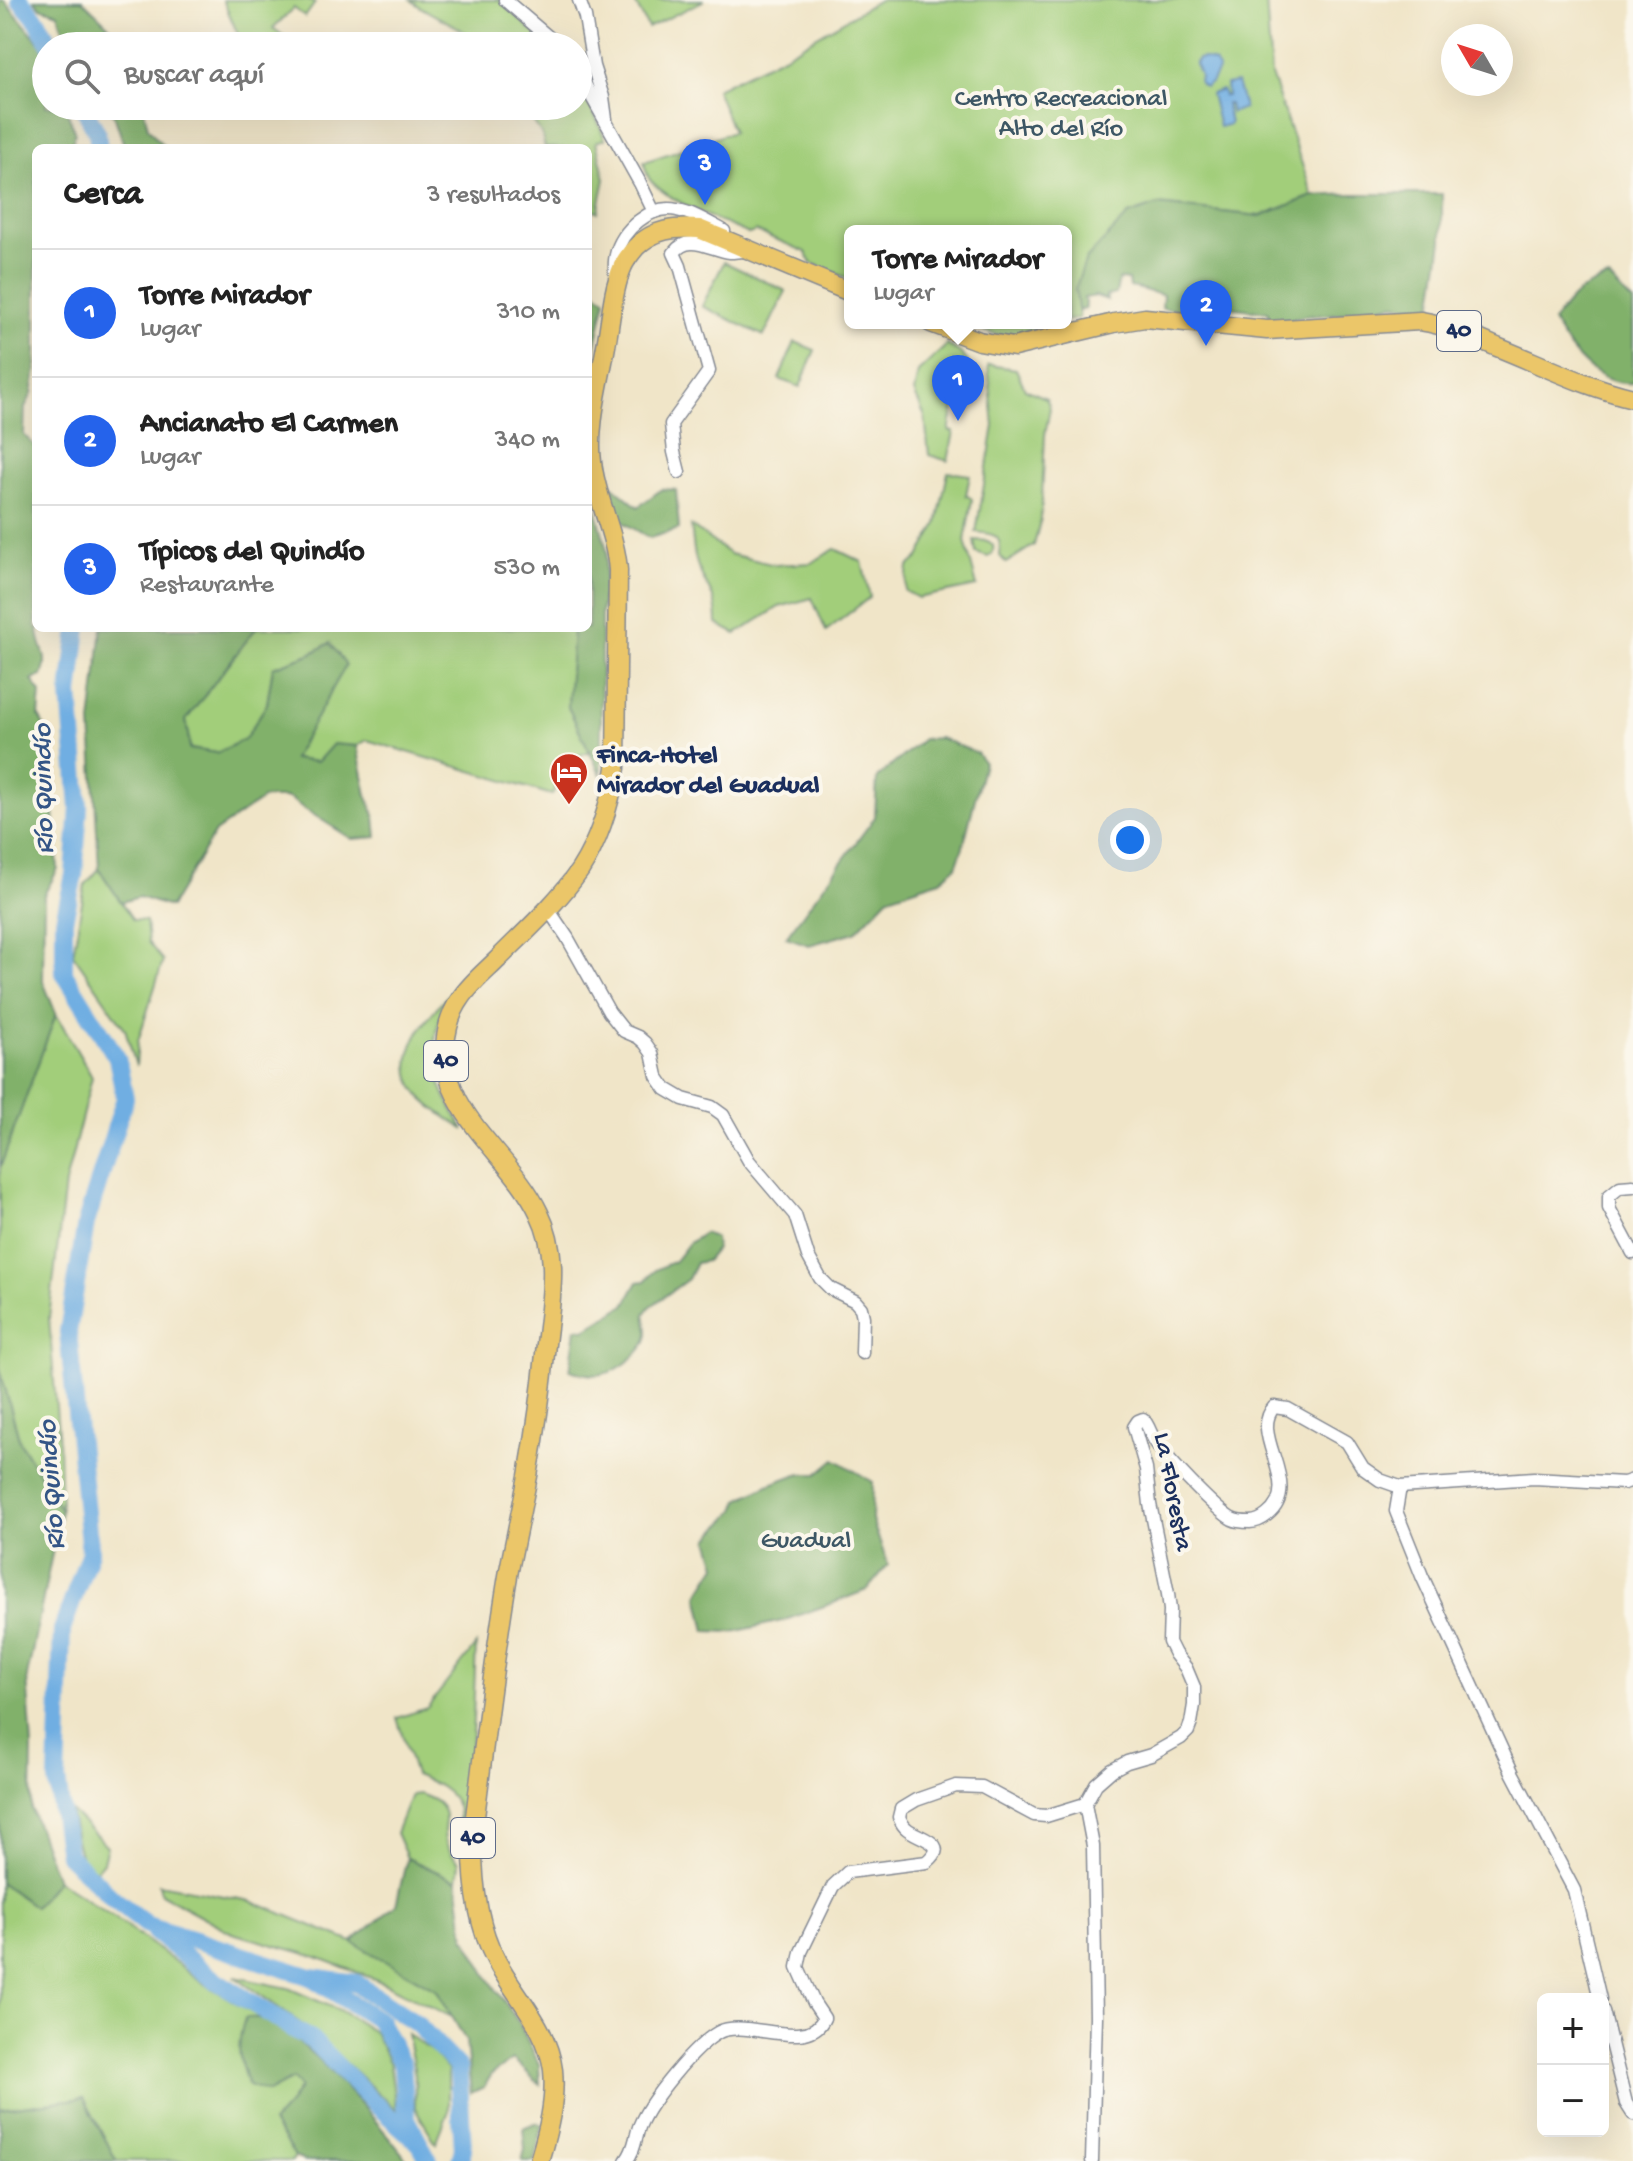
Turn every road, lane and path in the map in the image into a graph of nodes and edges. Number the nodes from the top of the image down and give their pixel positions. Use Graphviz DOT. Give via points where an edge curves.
graph roads {
  1 [pos="505,0"];
  2 [pos="579,0"];
  3 [pos="543,32"];
  4 [pos="587,32"];
  5 [pos="592,60"];
  6 [pos="592,97"];
  7 [pos="606,122"];
  8 [pos="654,212"];
  9 [pos="753,250"];
  10 [pos="823,281"];
  11 [pos="844,290"];
  12 [pos="615,298"];
  13 [pos="947,329"];
  14 [pos="1633,398"];
  15 [pos="592,431"];
  16 [pos="592,465"];
  17 [pos="679,472"];
  18 [pos="548,909"];
  19 [pos="1633,1186"];
  20 [pos="1633,1253"];
  21 [pos="862,1353"];
  22 [pos="1633,1480"];
  23 [pos="1400,1487"];
  24 [pos="1085,1804"];
  25 [pos="1599,1993"];
  26 [pos="1609,2035"];
  27 [pos="1633,2114"];
  28 [pos="539,2161"];
  29 [pos="626,2161"];
  30 [pos="1092,2161"];
  1 -- 3 [label="street"];
  2 -- 4 [label="street"];
  5 -- 7 [label="street"];
  6 -- 7 [label="street"];
  7 -- 8 [label="street"];
  8 -- 10 [label="street" via="683,211"];
  8 -- 12 [label="street" via="634,224 621,242"];
  9 -- 10 [label="main road, 40"];
  9 -- 12 [label="main road, 40" via="699,229 667,229 647,238 629,256"];
  9 -- 17 [label="street" via="729,252 686,243 674,253 709,371 671,424"];
  10 -- 11 [label="main road, 40"];
  12 -- 15 [label="main road, 40"];
  13 -- 14 [label="main road, 40" via="1014,347 1145,318 1267,330 1420,321"];
  16 -- 18 [label="main road, 40" via="617,552 616,768 605,819 589,854"];
  18 -- 21 [label="street" via="609,1012 652,1053 666,1089 723,1115 749,1161 795,1215 820,1278 861,1308"];
  18 -- 28 [label="main road, 40" via="461,998 445,1054 457,1099 540,1214 552,1265 543,1371 473,1833 477,1899 492,1950 535,2020 552,2067 553,2106"];
  19 -- 20 [label="street" via="1620,1187 1609,1196 1609,1208"];
  22 -- 23 [label="street" via="1534,1478"];
  23 -- 24 [label="street, La Floresta" via="1363,1468 1347,1442 1288,1409 1274,1407 1266,1424 1280,1478 1278,1502 1254,1522 1234,1520 1163,1452 1146,1422 1138,1421 1134,1427 1168,1594 1169,1642 1194,1687 1194,1705 1181,1738 1112,1770"];
  23 -- 25 [label="street" via="1396,1511 1422,1576 1513,1774 1574,1890"];
  24 -- 29 [label="street" via="1034,1815 982,1787 956,1786 901,1809 903,1826 933,1844 934,1856 927,1862 848,1872 833,1886 798,1967 824,2018 821,2025 795,2034 720,2031 684,2061 664,2087"];
  24 -- 30 [label="street" via="1093,1846"];
  26 -- 27 [label="street"];
}
